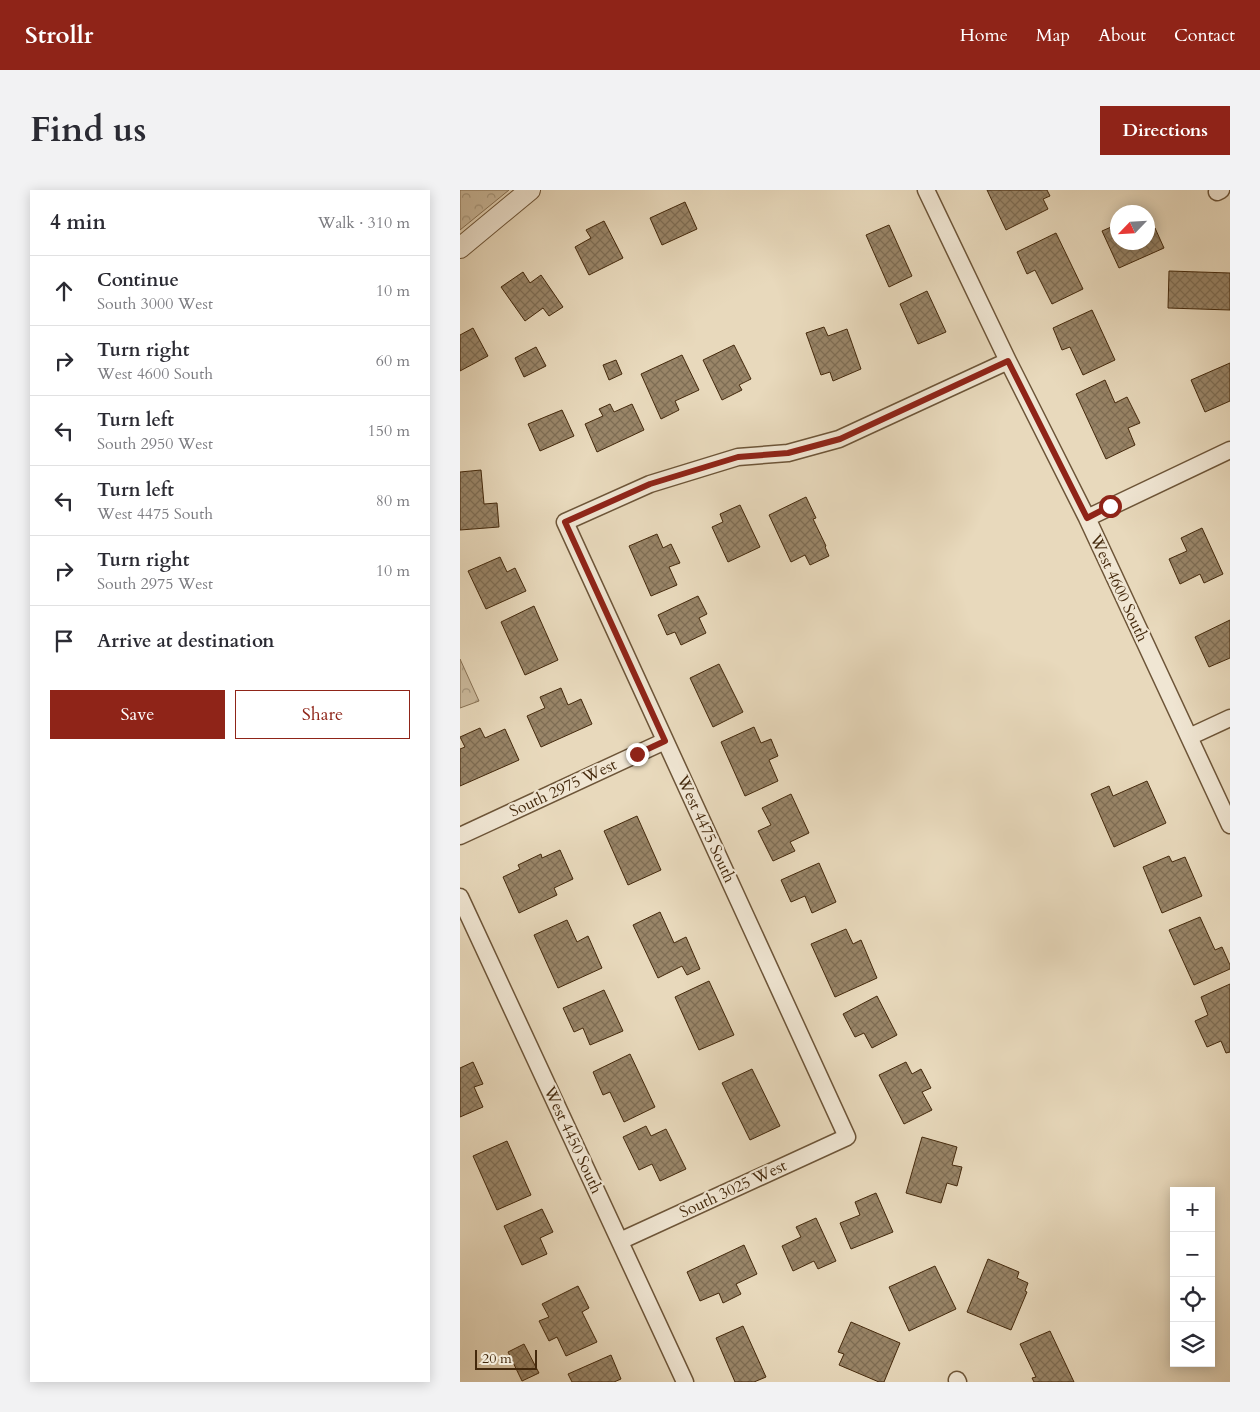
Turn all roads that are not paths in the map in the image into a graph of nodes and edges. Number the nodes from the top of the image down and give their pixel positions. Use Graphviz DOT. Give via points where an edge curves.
graph roads {
  1 [pos="530,190"];
  2 [pos="926,190"];
  3 [pos="460,248"];
  4 [pos="1008,361"];
  5 [pos="1230,450"];
  6 [pos="1087,518"];
  7 [pos="1230,718"];
  8 [pos="1189,737"];
  9 [pos="665,741"];
  10 [pos="1230,825"];
  11 [pos="460,836"];
  12 [pos="460,897"];
  13 [pos="847,1136"];
  14 [pos="620,1241"];
  15 [pos="685,1382"];
  1 -- 3 [label="street"];
  2 -- 4 [label="street, West 4600 South"];
  4 -- 6 [label="street, West 4600 South"];
  4 -- 9 [label="street, West 4475 South" via="840,439 788,453 738,457 650,484 565,522"];
  5 -- 6 [label="street"];
  6 -- 8 [label="street, West 4600 South"];
  7 -- 8 [label="street"];
  8 -- 10 [label="street, West 4600 South"];
  9 -- 11 [label="street, South 2975 West"];
  9 -- 13 [label="street, West 4475 South"];
  12 -- 14 [label="street, West 4450 South"];
  13 -- 14 [label="street, South 3025 West"];
  14 -- 15 [label="street, West 4450 South"];
}
